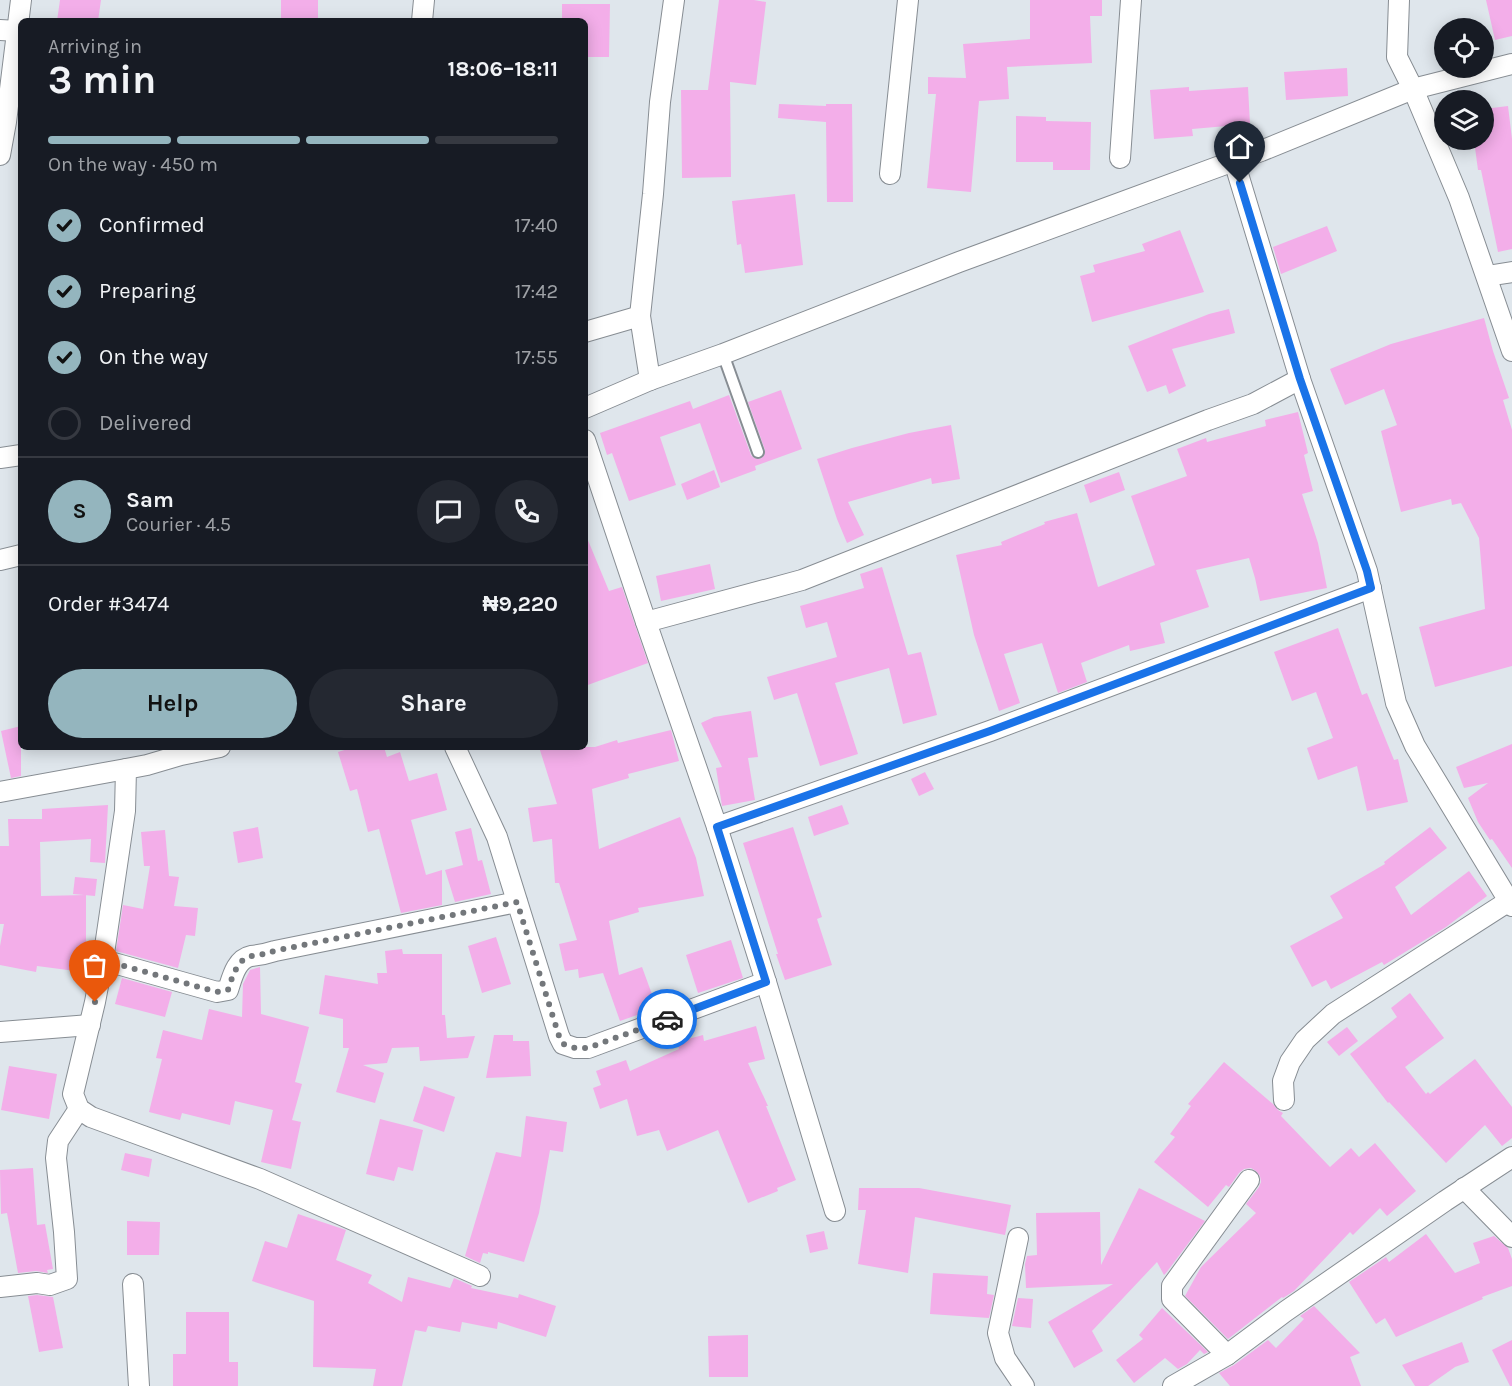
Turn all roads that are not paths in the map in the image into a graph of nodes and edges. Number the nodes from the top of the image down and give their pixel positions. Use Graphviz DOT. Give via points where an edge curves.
graph roads {
  1 [pos="21,0"];
  2 [pos="424,0"];
  3 [pos="674,0"];
  4 [pos="908,0"];
  5 [pos="1131,0"];
  6 [pos="1399,0"];
  7 [pos="422,18"];
  8 [pos="9,31"];
  9 [pos="1512,64"];
  10 [pos="1413,89"];
  11 [pos="14,123"];
  12 [pos="0,155"];
  13 [pos="1120,158"];
  14 [pos="1234,161"];
  15 [pos="890,174"];
  16 [pos="1512,272"];
  17 [pos="1487,276"];
  18 [pos="640,316"];
  19 [pos="588,331"];
  20 [pos="1512,351"];
  21 [pos="723,354"];
  22 [pos="1300,379"];
  23 [pos="650,380"];
  24 [pos="588,407"];
  25 [pos="588,450"];
  26 [pos="758,452"];
  27 [pos="18,455"];
  28 [pos="0,458"];
  29 [pos="18,556"];
  30 [pos="0,560"];
  31 [pos="1371,588"];
  32 [pos="646,622"];
  33 [pos="192,750"];
  34 [pos="456,750"];
  35 [pos="126,769"];
  36 [pos="0,792"];
  37 [pos="717,827"];
  38 [pos="517,902"];
  39 [pos="1511,903"];
  40 [pos="103,960"];
  41 [pos="766,982"];
  42 [pos="90,1025"];
  43 [pos="0,1032"];
  44 [pos="1284,1100"];
  45 [pos="79,1109"];
  46 [pos="1512,1158"];
  47 [pos="1249,1180"];
  48 [pos="1464,1188"];
  49 [pos="835,1211"];
  50 [pos="1512,1237"];
  51 [pos="1018,1238"];
  52 [pos="480,1276"];
  53 [pos="133,1284"];
  54 [pos="0,1287"];
  55 [pos="1227,1355"];
  56 [pos="140,1386"];
  57 [pos="1024,1386"];
  58 [pos="1173,1386"];
  1 -- 8 [label="street"];
  2 -- 7 [label="street"];
  3 -- 18 [label="street" via="660,102"];
  4 -- 15 [label="street"];
  5 -- 13 [label="street"];
  6 -- 10 [label="street" via="1397,57"];
  8 -- 11 [label="street"];
  9 -- 10 [label="street"];
  10 -- 14 [label="street"];
  10 -- 17 [label="street"];
  11 -- 12 [label="street"];
  14 -- 21 [label="street"];
  14 -- 22 [label="street"];
  16 -- 17 [label="street"];
  17 -- 20 [label="street"];
  18 -- 19 [label="street"];
  18 -- 23 [label="street"];
  21 -- 23 [label="street"];
  21 -- 26 [label="lane"];
  22 -- 31 [label="street"];
  22 -- 32 [label="street" via="1253,404 802,580"];
  23 -- 24 [label="street"];
  25 -- 32 [label="street"];
  27 -- 28 [label="street"];
  29 -- 30 [label="street"];
  31 -- 37 [label="street" via="990,731"];
  31 -- 39 [label="street" via="1396,703 1415,746"];
  32 -- 37 [label="street"];
  33 -- 35 [label="street"];
  34 -- 38 [label="street" via="497,837"];
  35 -- 36 [label="street"];
  35 -- 40 [label="street" via="125,811"];
  37 -- 41 [label="street"];
  38 -- 40 [label="street" via="248,957 237,967 228,990 217,992"];
  38 -- 41 [label="street" via="559,1036 563,1044 575,1048 588,1048"];
  39 -- 44 [label="street" via="1333,1014 1305,1040 1290,1062 1283,1081"];
  40 -- 42 [label="street"];
  41 -- 49 [label="street"];
  42 -- 43 [label="street"];
  42 -- 45 [label="street" via="73,1094"];
  45 -- 52 [label="street" via="91,1117 260,1179"];
  45 -- 54 [label="street" via="58,1141 56,1158 67,1279"];
  46 -- 48 [label="street"];
  47 -- 55 [label="street" via="1172,1286 1172,1299"];
  48 -- 50 [label="street"];
  48 -- 55 [label="street"];
  51 -- 57 [label="street" via="998,1333 1005,1358"];
  53 -- 56 [label="street"];
  55 -- 58 [label="street"];
}
